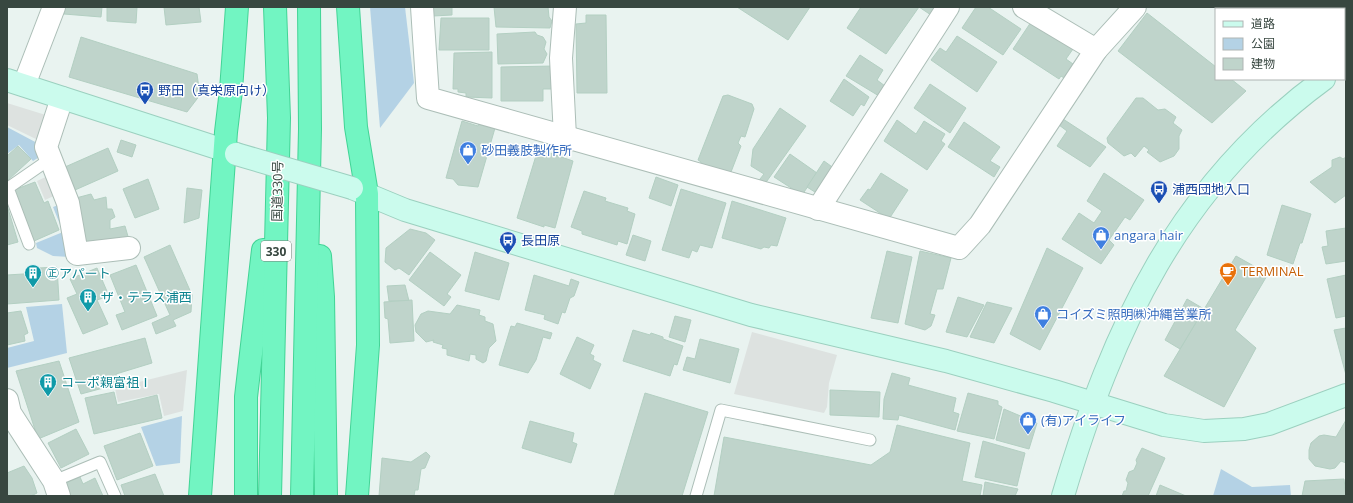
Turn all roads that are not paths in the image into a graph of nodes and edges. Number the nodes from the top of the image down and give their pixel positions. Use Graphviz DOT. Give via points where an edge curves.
graph roads {
  1 [pos="54,7"];
  2 [pos="237,7"];
  3 [pos="275,7"];
  4 [pos="309,7"];
  5 [pos="348,7"];
  6 [pos="422,7"];
  7 [pos="565,7"];
  8 [pos="948,7"];
  9 [pos="1024,7"];
  10 [pos="1135,7"];
  11 [pos="1096,50"];
  12 [pos="1323,80"];
  13 [pos="15,83"];
  14 [pos="62,98"];
  15 [pos="279,118"];
  16 [pos="310,129"];
  17 [pos="565,137"];
  18 [pos="231,152"];
  19 [pos="50,159"];
  20 [pos="359,191"];
  21 [pos="818,209"];
  22 [pos="29,244"];
  23 [pos="129,248"];
  24 [pos="1346,395"];
  25 [pos="7,400"];
  26 [pos="1094,403"];
  27 [pos="870,440"];
  28 [pos="56,489"];
  29 [pos="114,496"];
  30 [pos="200,496"];
  31 [pos="246,496"];
  32 [pos="270,496"];
  33 [pos="302,496"];
  34 [pos="326,496"];
  35 [pos="356,496"];
  36 [pos="696,496"];
  37 [pos="1064,496"];
  1 -- 13 [label="street"];
  2 -- 18 [label="highway"];
  3 -- 15 [label="highway, 国道330号 / 330"];
  4 -- 16 [label="highway, 330"];
  5 -- 20 [label="highway"];
  6 -- 17 [label="street" via="428,98"];
  7 -- 17 [label="street" via="561,58"];
  8 -- 21 [label="street"];
  9 -- 11 [label="street"];
  10 -- 11 [label="street"];
  11 -- 21 [label="street" via="980,224 959,248"];
  12 -- 26 [label="street" via="1252,142 1210,188 1179,228 1135,304"];
  13 -- 14 [label="street"];
  14 -- 18 [label="street"];
  14 -- 19 [label="street" via="46,147"];
  15 -- 31 [label="highway" via="246,397"];
  15 -- 32 [label="highway, 国道330号 / 330"];
  16 -- 33 [label="highway, 330"];
  16 -- 34 [label="highway" via="323,297"];
  17 -- 21 [label="street"];
  18 -- 20 [label="street, bridge"];
  18 -- 30 [label="highway"];
  19 -- 22 [label="lane" via="8,188"];
  19 -- 23 [label="street" via="68,203 77,254"];
  20 -- 26 [label="street" via="405,210 751,315 946,362"];
  20 -- 35 [label="highway" via="368,339"];
  24 -- 26 [label="street" via="1269,424 1224,431 1190,430 1164,425"];
  25 -- 28 [label="street" via="10,413"];
  26 -- 37 [label="street"];
  27 -- 36 [label="lane" via="721,410"];
  28 -- 29 [label="lane" via="100,462"];
}
